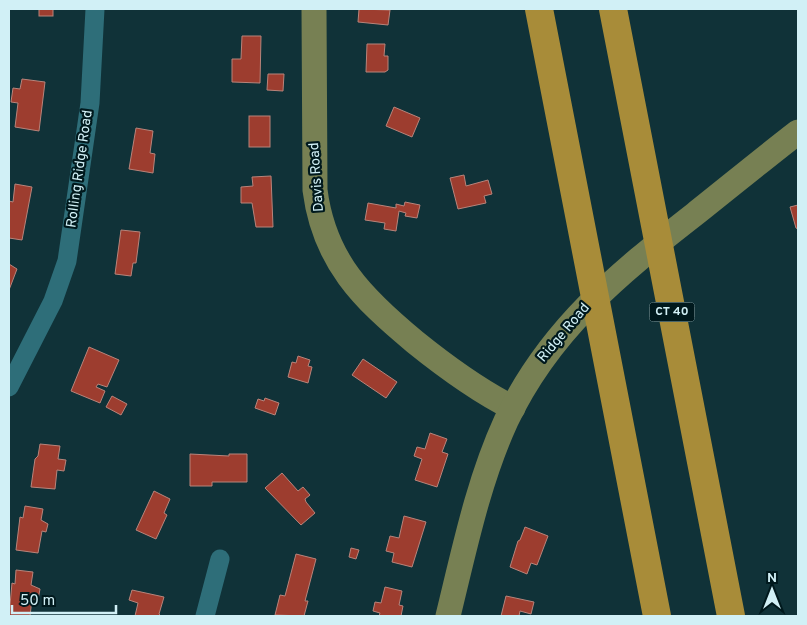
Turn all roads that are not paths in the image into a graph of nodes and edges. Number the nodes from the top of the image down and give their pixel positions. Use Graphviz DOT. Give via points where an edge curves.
graph roads {
  1 [pos="95,9"];
  2 [pos="314,9"];
  3 [pos="539,9"];
  4 [pos="613,9"];
  5 [pos="798,132"];
  6 [pos="9,387"];
  7 [pos="513,408"];
  8 [pos="220,559"];
  9 [pos="205,616"];
  10 [pos="448,616"];
  11 [pos="657,616"];
  12 [pos="730,616"];
  1 -- 6 [label="street, Rolling Ridge Road" via="90,103 61,280 43,325"];
  2 -- 7 [label="main road, Davis Road" via="315,190 330,246 354,285 388,319 472,386"];
  3 -- 11 [label="highway"];
  4 -- 12 [label="highway, CT 40"];
  5 -- 7 [label="main road, Ridge Road" via="612,281 563,332 537,366"];
  7 -- 10 [label="main road, Ridge Road" via="486,475"];
  8 -- 9 [label="street"];
}
